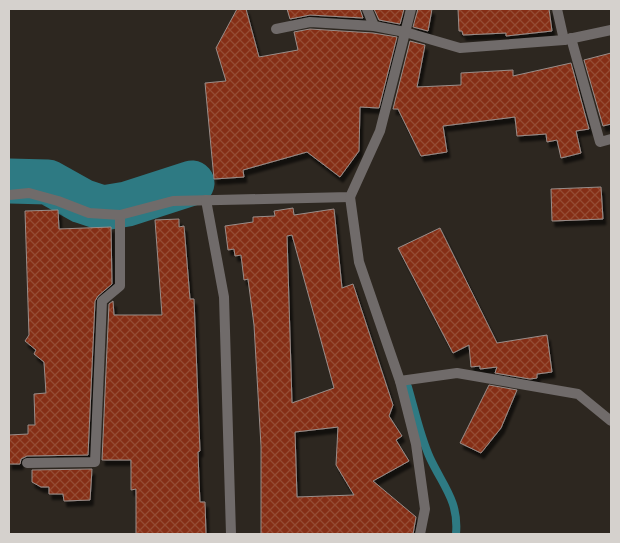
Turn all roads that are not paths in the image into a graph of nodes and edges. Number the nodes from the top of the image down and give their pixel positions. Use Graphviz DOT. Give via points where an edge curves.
graph roads {
  1 [pos="367,9"];
  2 [pos="411,9"];
  3 [pos="557,9"];
  4 [pos="374,26"];
  5 [pos="276,29"];
  6 [pos="611,30"];
  7 [pos="405,32"];
  8 [pos="567,39"];
  9 [pos="611,140"];
  10 [pos="9,195"];
  11 [pos="350,197"];
  12 [pos="206,200"];
  13 [pos="120,215"];
  14 [pos="400,381"];
  15 [pos="611,421"];
  16 [pos="27,463"];
  17 [pos="231,534"];
  18 [pos="420,534"];
  1 -- 4 [label="street"];
  2 -- 7 [label="street"];
  3 -- 8 [label="street"];
  4 -- 5 [label="street" via="310,22"];
  4 -- 7 [label="street"];
  6 -- 8 [label="street"];
  7 -- 8 [label="street" via="460,48"];
  7 -- 11 [label="street" via="380,132"];
  8 -- 9 [label="street" via="600,142"];
  10 -- 13 [label="street" via="29,193 58,200 89,213"];
  11 -- 12 [label="street"];
  11 -- 14 [label="street" via="359,262"];
  12 -- 13 [label="street" via="173,202"];
  12 -- 17 [label="street" via="224,297"];
  13 -- 16 [label="street" via="120,286 102,301 95,462"];
  14 -- 15 [label="street" via="457,373 578,394"];
  14 -- 18 [label="street" via="416,444 425,509"];
}
